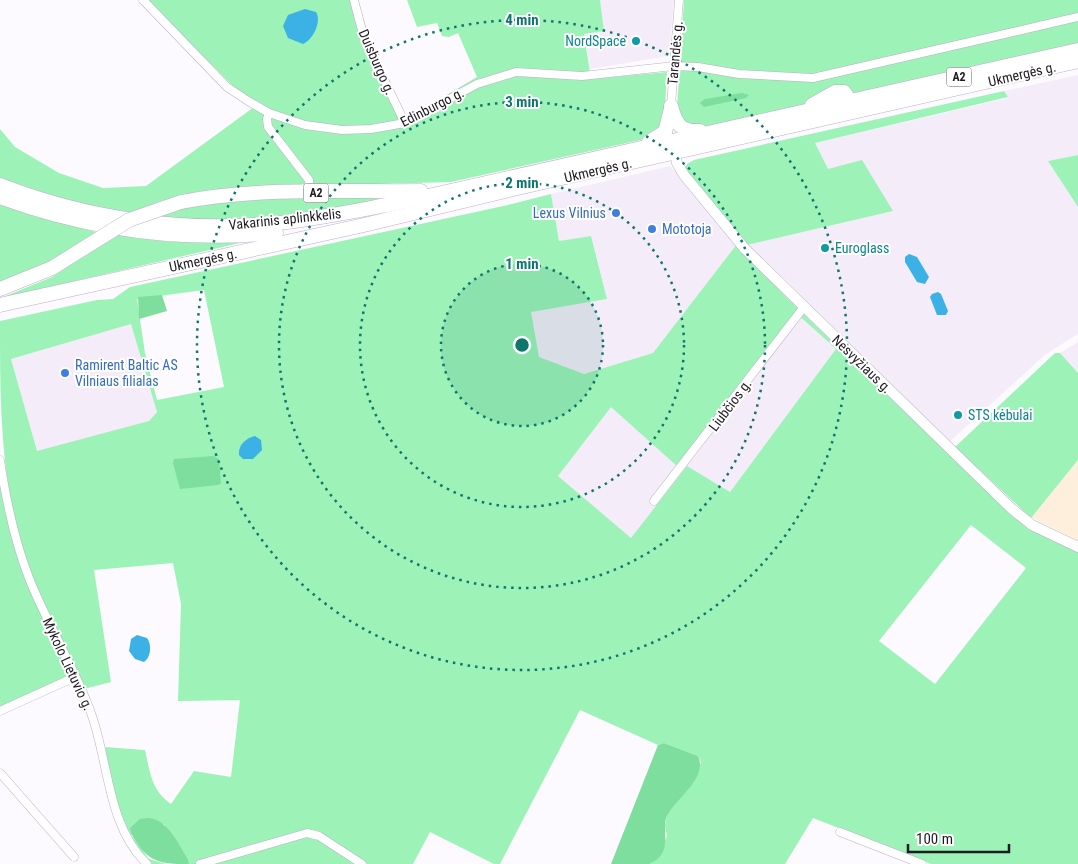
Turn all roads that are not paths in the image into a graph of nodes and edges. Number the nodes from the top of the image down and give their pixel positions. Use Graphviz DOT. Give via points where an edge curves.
graph roads {
  1 [pos="143,0"];
  2 [pos="354,0"];
  3 [pos="679,0"];
  4 [pos="1078,17"];
  5 [pos="1078,50"];
  6 [pos="1078,61"];
  7 [pos="674,66"];
  8 [pos="848,102"];
  9 [pos="671,106"];
  10 [pos="269,113"];
  11 [pos="817,121"];
  12 [pos="405,123"];
  13 [pos="720,130"];
  14 [pos="635,150"];
  15 [pos="674,152"];
  16 [pos="0,185"];
  17 [pos="452,190"];
  18 [pos="310,193"];
  19 [pos="0,197"];
  20 [pos="364,225"];
  21 [pos="0,289"];
  22 [pos="0,305"];
  23 [pos="804,308"];
  24 [pos="0,460"];
  25 [pos="654,501"];
  26 [pos="1078,547"];
  27 [pos="75,677"];
  28 [pos="0,711"];
  29 [pos="0,773"];
  30 [pos="840,832"];
  31 [pos="74,857"];
  32 [pos="147,864"];
  33 [pos="200,864"];
  34 [pos="362,864"];
  35 [pos="922,864"];
  1 -- 10 [label="street, Edinburgo g." via="227,87"];
  2 -- 12 [label="street, Duisburgo g." via="364,38"];
  3 -- 7 [label="street, Tarandės g."];
  4 -- 7 [label="street, Edinburgo g." via="813,78"];
  5 -- 8 [label="highway, Ukmergės g. / A2"];
  6 -- 11 [label="highway, Ukmergės g. / A2"];
  7 -- 9 [label="street, Tarandės g."];
  7 -- 12 [label="street, Edinburgo g." via="582,76 516,72 477,84"];
  8 -- 11 [label="highway" via="842,110"];
  8 -- 13 [label="highway, Ukmergės g. / A2" via="847,94 838,91 801,112"];
  9 -- 13 [label="highway" via="676,123 683,130"];
  9 -- 14 [label="highway" via="665,132"];
  10 -- 12 [label="street, Edinburgo g." via="305,125 342,130"];
  10 -- 18 [label="street" via="266,119 268,127 310,180"];
  11 -- 15 [label="highway, Ukmergės g. / A2"];
  13 -- 14 [label="highway, Ukmergės g. / A2"];
  14 -- 17 [label="highway, Ukmergės g. / A2"];
  15 -- 20 [label="highway, Ukmergės g. / A2"];
  15 -- 23 [label="street, Nesvyžiaus g." via="684,174 736,238"];
  16 -- 17 [label="highway, Vakarinis aplinkkelis" via="63,206 119,218 212,226 320,218"];
  17 -- 18 [label="highway, A2"];
  18 -- 21 [label="highway, A2, bridge" via="227,195 181,202 129,220 52,268"];
  19 -- 20 [label="highway, Vakarinis aplinkkelis" via="75,221 167,235 253,235"];
  20 -- 22 [label="highway, Ukmergės g. / A2"];
  23 -- 25 [label="street, Liubčios g."];
  23 -- 26 [label="street, Nesvyžiaus g." via="1012,508 1032,525"];
  24 -- 27 [label="street, Mykolo Lietuvio g." via="10,518 28,576"];
  27 -- 28 [label="street"];
  27 -- 32 [label="street, Mykolo Lietuvio g." via="95,724 118,816 134,849"];
  29 -- 31 [label="street"];
  30 -- 35 [label="street"];
  33 -- 34 [label="street" via="307,833 319,836"];
}
